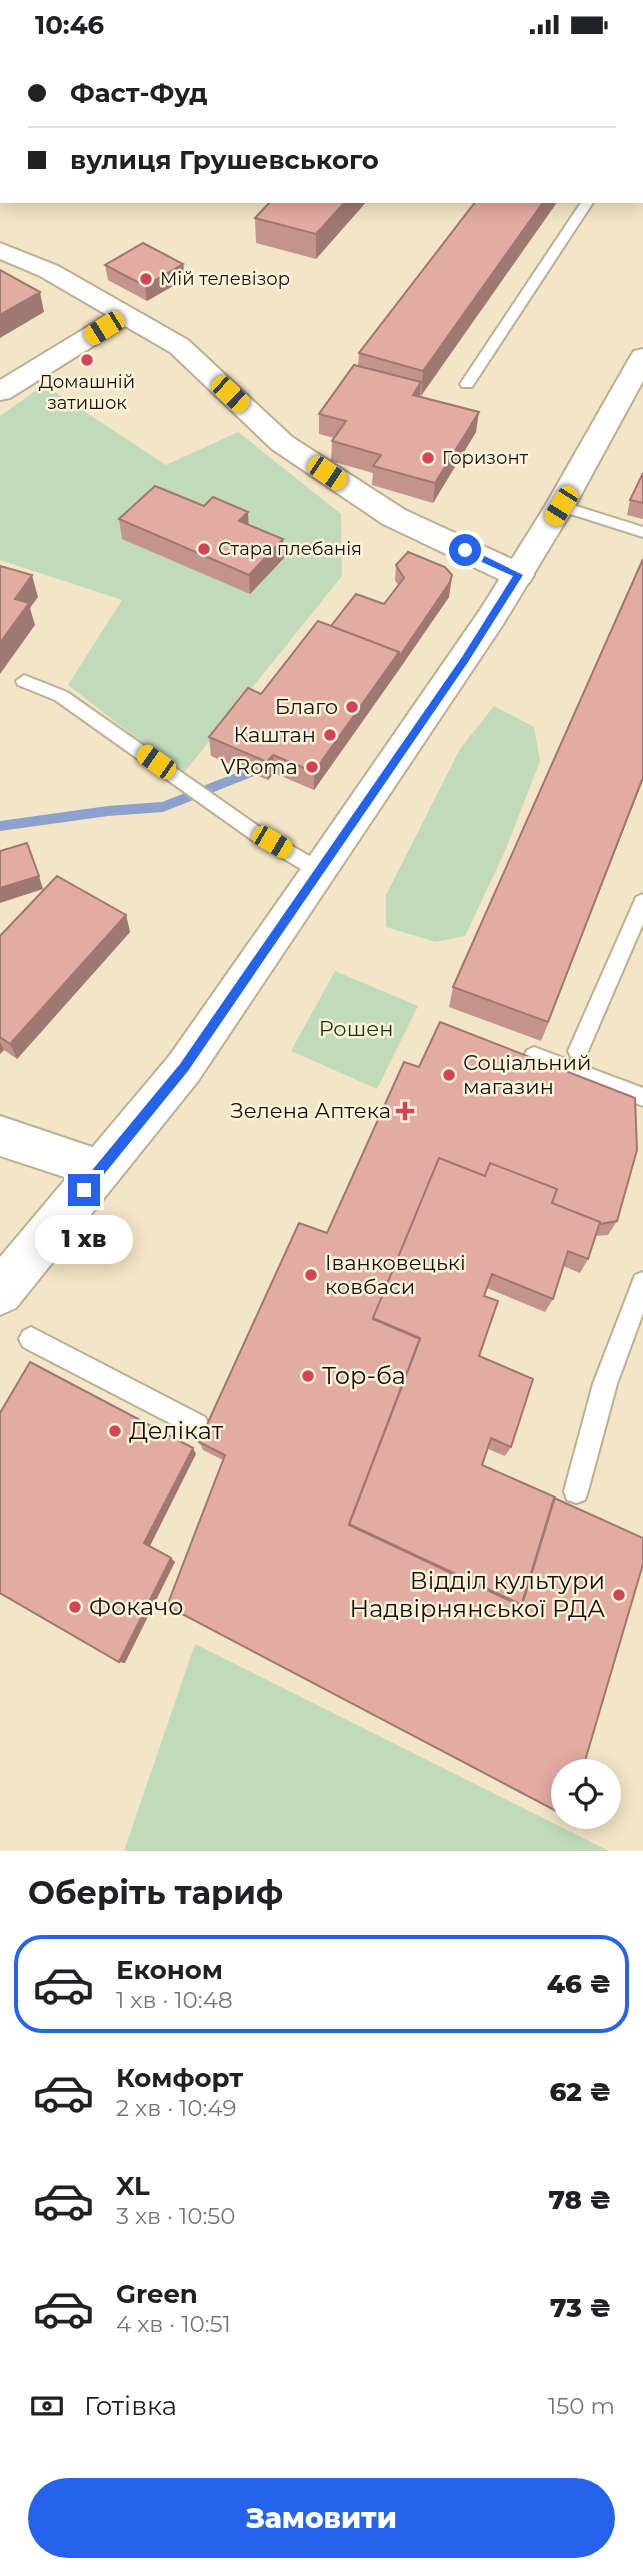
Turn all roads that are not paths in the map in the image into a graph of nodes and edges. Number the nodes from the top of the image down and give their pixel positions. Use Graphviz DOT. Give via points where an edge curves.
graph roads {
  1 [pos="587,203"];
  2 [pos="0,250"];
  3 [pos="125,315"];
  4 [pos="643,357"];
  5 [pos="467,384"];
  6 [pos="0,392"];
  7 [pos="561,506"];
  8 [pos="643,532"];
  9 [pos="518,575"];
  10 [pos="24,681"];
  11 [pos="320,870"];
  12 [pos="643,902"];
  13 [pos="578,1051"];
  14 [pos="534,1056"];
  15 [pos="643,1097"];
  16 [pos="0,1136"];
  17 [pos="101,1170"];
  18 [pos="643,1283"];
  19 [pos="0,1292"];
  20 [pos="31,1339"];
  21 [pos="197,1425"];
  22 [pos="576,1491"];
  1 -- 5 [label="lane"];
  2 -- 3 [label="street" via="49,271"];
  3 -- 6 [label="street"];
  3 -- 9 [label="street" via="179,346 282,443 394,517"];
  4 -- 7 [label="street"];
  7 -- 8 [label="lane"];
  7 -- 9 [label="street"];
  9 -- 11 [label="street"];
  10 -- 11 [label="lane" via="61,697 258,835"];
  11 -- 17 [label="street" via="184,1067"];
  12 -- 13 [label="lane"];
  14 -- 15 [label="lane"];
  16 -- 17 [label="street"];
  17 -- 19 [label="street"];
  18 -- 22 [label="lane" via="605,1384"];
  20 -- 21 [label="lane"];
}
